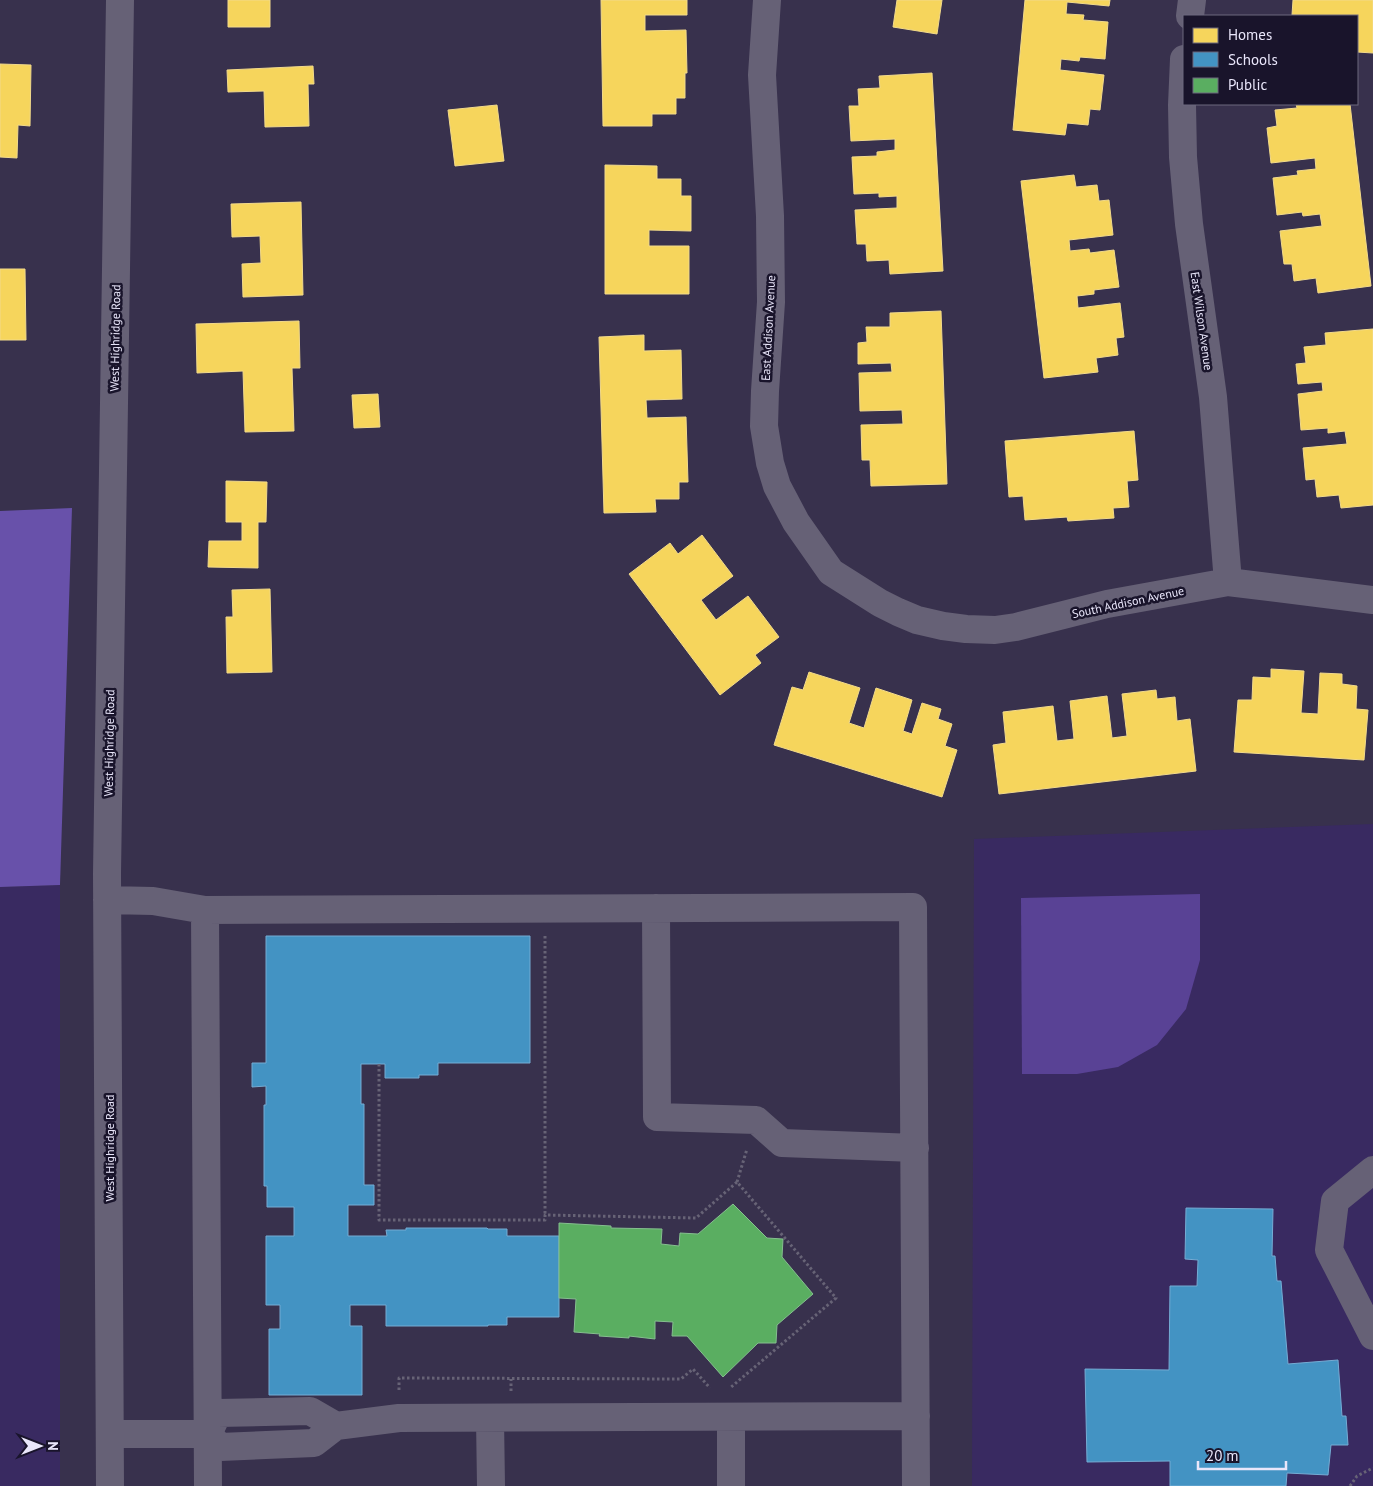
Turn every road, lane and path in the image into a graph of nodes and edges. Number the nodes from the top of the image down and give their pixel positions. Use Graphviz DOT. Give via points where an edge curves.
graph roads {
  1 [pos="120,0"];
  2 [pos="767,0"];
  3 [pos="1192,0"];
  4 [pos="1190,15"];
  5 [pos="1183,82"];
  6 [pos="1228,582"];
  7 [pos="1373,600"];
  8 [pos="888,607"];
  9 [pos="107,900"];
  10 [pos="656,908"];
  11 [pos="205,910"];
  12 [pos="545,936"];
  13 [pos="379,1064"];
  14 [pos="915,1148"];
  15 [pos="1373,1170"];
  16 [pos="546,1215"];
  17 [pos="1373,1336"];
  18 [pos="712,1391"];
  19 [pos="728,1404"];
  20 [pos="916,1416"];
  21 [pos="399,1418"];
  22 [pos="490,1418"];
  23 [pos="110,1434"];
  24 [pos="208,1434"];
  25 [pos="1373,1468"];
  26 [pos="110,1486"];
  27 [pos="208,1486"];
  28 [pos="491,1486"];
  29 [pos="731,1486"];
  30 [pos="916,1486"];
  31 [pos="1350,1486"];
  1 -- 9 [label="street, West Highridge Road"];
  2 -- 8 [label="street, East Addison Avenue" via="762,75 771,302 764,426 770,463 777,486 796,522 831,572"];
  3 -- 4 [label="street"];
  5 -- 6 [label="street, East Wilson Avenue" via="1183,157 1213,397"];
  6 -- 7 [label="street, South Addison Avenue"];
  6 -- 8 [label="street, South Addison Avenue" via="1107,604 995,630 943,626 917,620"];
  9 -- 11 [label="street" via="152,901"];
  9 -- 23 [label="street, West Highridge Road"];
  10 -- 11 [label="street"];
  10 -- 14 [label="street" via="658,1117 756,1120 782,1143"];
  10 -- 14 [label="street" via="913,907"];
  11 -- 24 [label="street"];
  12 -- 16 [label="path"];
  13 -- 16 [label="path" via="379,1220 546,1220"];
  14 -- 20 [label="street"];
  15 -- 17 [label="street" via="1335,1201 1329,1250"];
  16 -- 19 [label="path" via="696,1218 737,1182 836,1298"];
  18 -- 21 [label="path" via="693,1369 681,1379 399,1378"];
  19 -- 20 [label="street"];
  19 -- 22 [label="street"];
  19 -- 29 [label="street"];
  20 -- 30 [label="street"];
  21 -- 22 [label="street"];
  21 -- 24 [label="street" via="336,1426 314,1443 220,1446"];
  22 -- 28 [label="street"];
  23 -- 24 [label="street"];
  23 -- 26 [label="street, West Highridge Road"];
  24 -- 27 [label="street"];
  25 -- 31 [label="path" via="1357,1476"];
}
